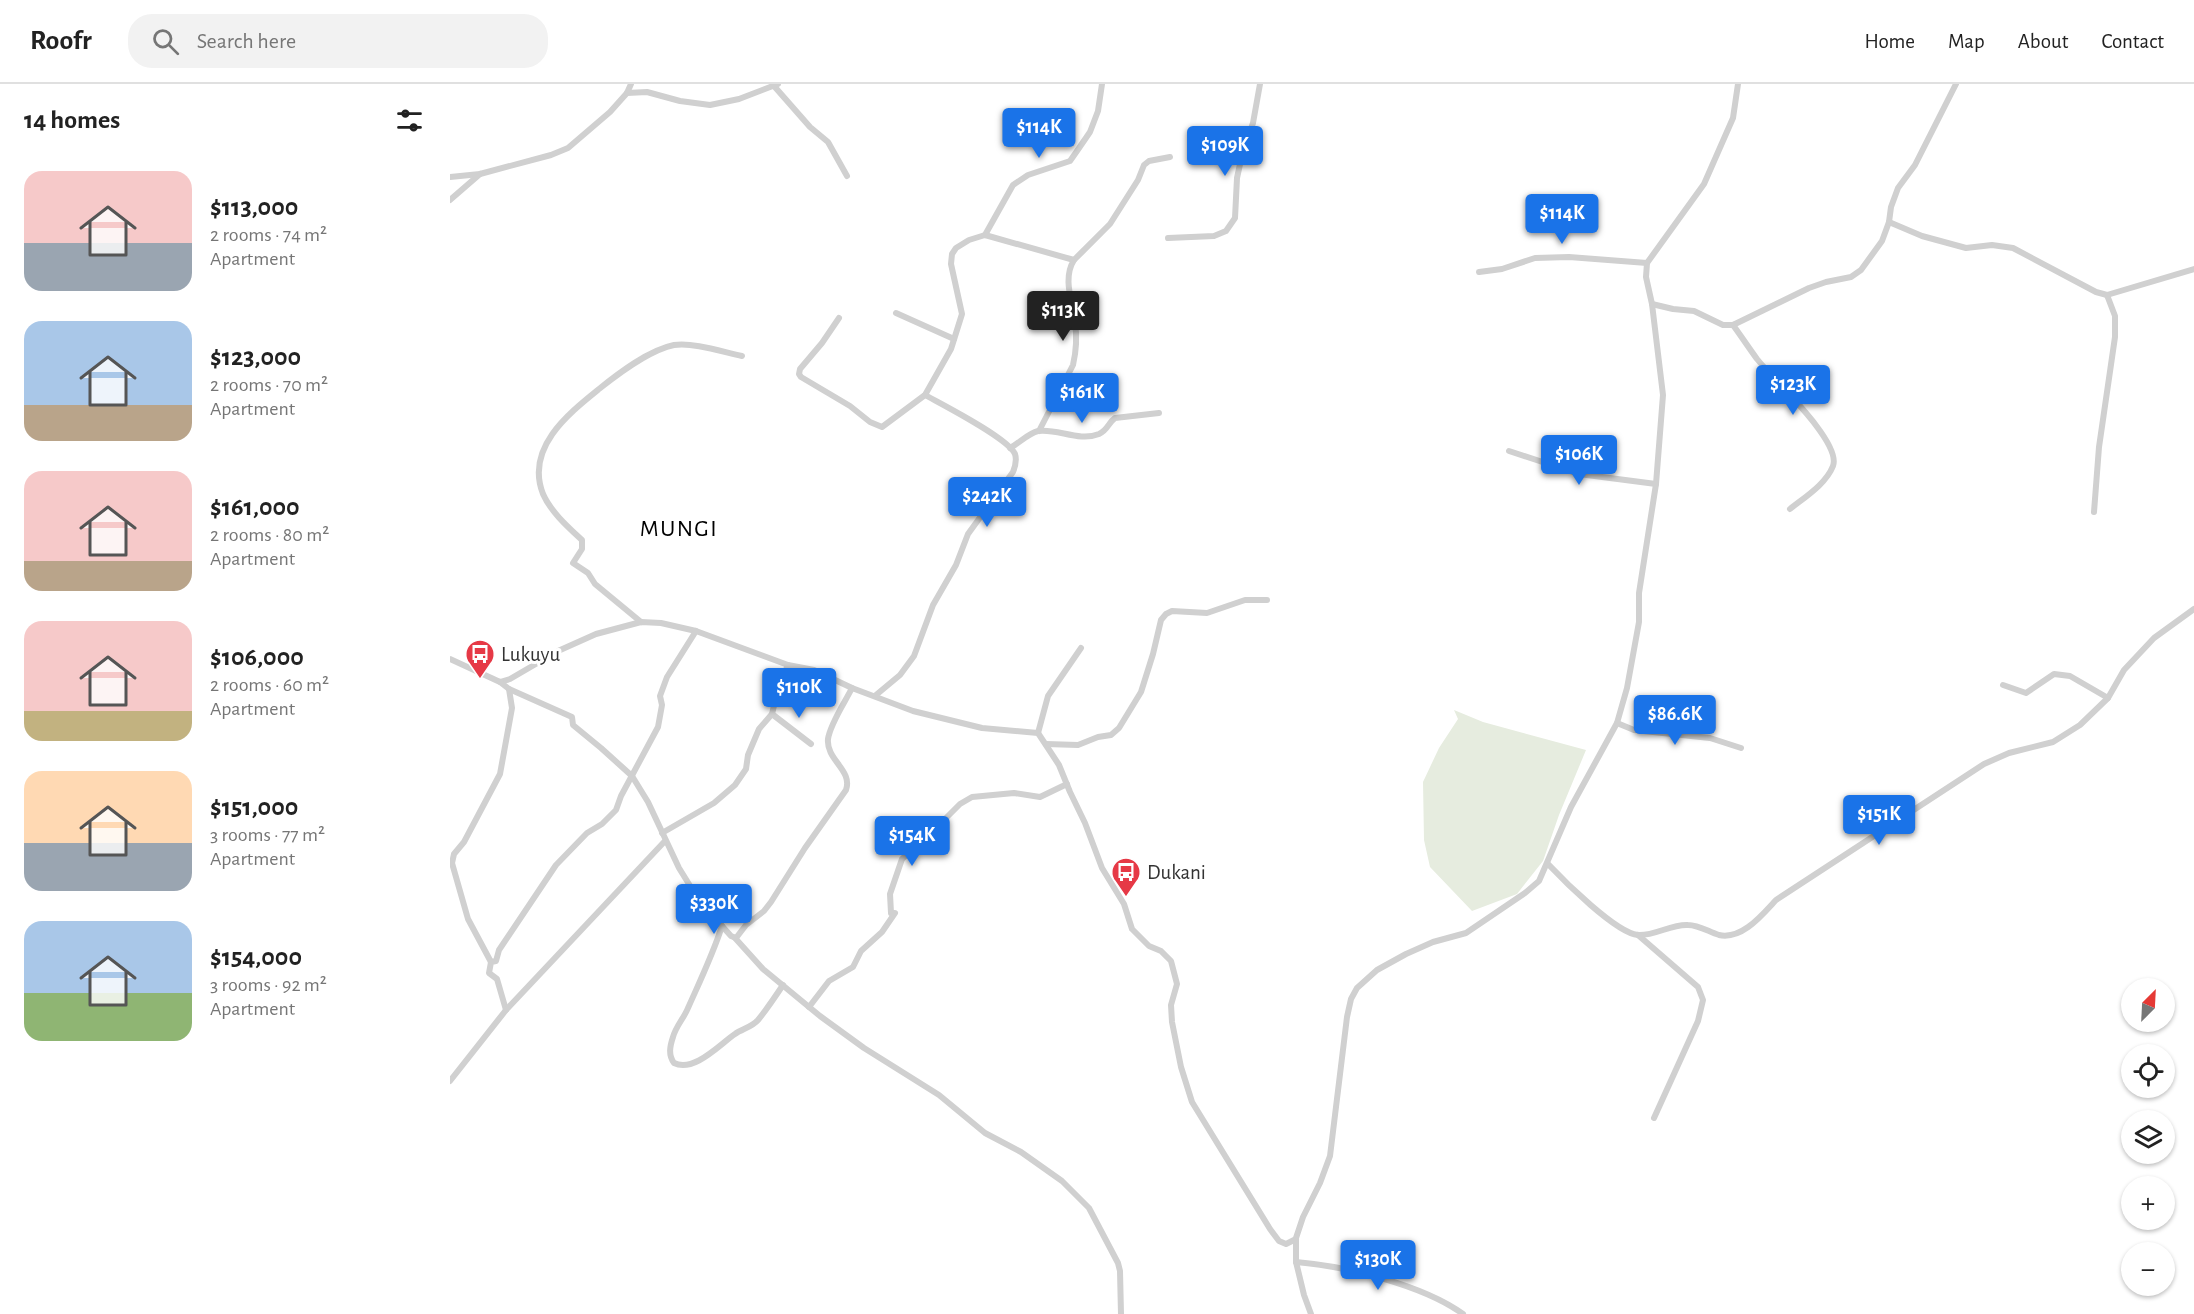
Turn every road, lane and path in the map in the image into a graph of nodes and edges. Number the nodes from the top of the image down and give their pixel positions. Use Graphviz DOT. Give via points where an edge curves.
graph roads {
  1 [pos="632,84"];
  2 [pos="1102,84"];
  3 [pos="1260,84"];
  4 [pos="1738,84"];
  5 [pos="1956,84"];
  6 [pos="776,85"];
  7 [pos="627,93"];
  8 [pos="1170,157"];
  9 [pos="480,174"];
  10 [pos="847,176"];
  11 [pos="450,177"];
  12 [pos="450,200"];
  13 [pos="1889,222"];
  14 [pos="985,234"];
  15 [pos="1167,238"];
  16 [pos="1074,260"];
  17 [pos="1647,263"];
  18 [pos="2194,269"];
  19 [pos="1479,272"];
  20 [pos="2107,295"];
  21 [pos="1652,304"];
  22 [pos="896,313"];
  23 [pos="838,318"];
  24 [pos="1733,325"];
  25 [pos="954,339"];
  26 [pos="742,356"];
  27 [pos="925,395"];
  28 [pos="1159,413"];
  29 [pos="1039,431"];
  30 [pos="1010,448"];
  31 [pos="1509,451"];
  32 [pos="1656,484"];
  33 [pos="1791,509"];
  34 [pos="2094,512"];
  35 [pos="1267,600"];
  36 [pos="2194,609"];
  37 [pos="641,622"];
  38 [pos="696,631"];
  39 [pos="1081,648"];
  40 [pos="450,659"];
  41 [pos="788,665"];
  42 [pos="500,682"];
  43 [pos="2003,685"];
  44 [pos="852,688"];
  45 [pos="510,689"];
  46 [pos="876,695"];
  47 [pos="2108,698"];
  48 [pos="772,714"];
  49 [pos="1617,723"];
  50 [pos="1038,733"];
  51 [pos="811,744"];
  52 [pos="1046,744"];
  53 [pos="1741,748"];
  54 [pos="632,776"];
  55 [pos="1066,784"];
  56 [pos="662,833"];
  57 [pos="665,841"];
  58 [pos="1548,864"];
  59 [pos="722,926"];
  60 [pos="1638,935"];
  61 [pos="735,938"];
  62 [pos="491,962"];
  63 [pos="783,985"];
  64 [pos="809,1007"];
  65 [pos="506,1010"];
  66 [pos="450,1081"];
  67 [pos="1654,1118"];
  68 [pos="1296,1238"];
  69 [pos="1296,1262"];
  70 [pos="1121,1314"];
  71 [pos="1311,1314"];
  72 [pos="1463,1314"];
  1 -- 7 [label="street"];
  2 -- 14 [label="street" via="1090,132 1070,161 1028,175 1013,185"];
  3 -- 15 [label="street" via="1237,178 1235,219 1226,231 1214,236"];
  4 -- 17 [label="street" via="1733,118 1704,183"];
  5 -- 13 [label="street" via="1919,157 1898,188"];
  6 -- 7 [label="street" via="710,105 647,92"];
  6 -- 10 [label="street" via="810,127 828,142"];
  7 -- 9 [label="street" via="568,148"];
  8 -- 16 [label="street" via="1144,165 1110,224"];
  9 -- 11 [label="street"];
  9 -- 12 [label="street"];
  13 -- 20 [label="street" via="1965,248 2013,248"];
  13 -- 24 [label="street" via="1882,241 1861,270 1851,277 1809,288"];
  14 -- 16 [label="street"];
  14 -- 25 [label="street" via="969,240 952,254 962,314"];
  16 -- 29 [label="street" via="1067,274 1076,326 1075,357"];
  17 -- 19 [label="street" via="1535,258"];
  17 -- 21 [label="street"];
  18 -- 20 [label="street"];
  20 -- 34 [label="street" via="2115,316 2115,338"];
  21 -- 24 [label="street" via="1694,311 1723,325"];
  21 -- 32 [label="street" via="1663,395"];
  22 -- 25 [label="street"];
  23 -- 27 [label="street" via="800,369 801,377 882,427"];
  24 -- 33 [label="street" via="1758,360 1815,424 1834,456 1825,479"];
  25 -- 27 [label="street"];
  26 -- 37 [label="street" via="687,345 655,352 618,373 567,414 545,445 540,462 543,494 555,513 582,540 582,549 573,563"];
  27 -- 30 [label="street"];
  28 -- 29 [label="street" via="1115,418 1098,434"];
  29 -- 30 [label="street"];
  30 -- 46 [label="street" via="1015,455 1013,472 968,534 933,605 918,648 900,675"];
  31 -- 32 [label="street" via="1579,474"];
  32 -- 49 [label="street" via="1639,593 1639,622"];
  35 -- 52 [label="street" via="1245,600 1207,613 1166,614 1141,692 1119,728 1110,735 1078,745"];
  36 -- 47 [label="street" via="2154,638 2124,670"];
  37 -- 38 [label="street"];
  37 -- 42 [label="street" via="596,634"];
  38 -- 41 [label="street"];
  38 -- 54 [label="street" via="667,677 660,696 658,727"];
  39 -- 50 [label="street" via="1048,696"];
  40 -- 42 [label="street"];
  41 -- 44 [label="street" via="814,670"];
  41 -- 48 [label="street"];
  42 -- 45 [label="street"];
  43 -- 47 [label="street" via="2026,693 2054,674 2070,676"];
  44 -- 46 [label="street"];
  44 -- 61 [label="street" via="828,738 831,754 848,777 846,790 764,911"];
  45 -- 54 [label="street" via="572,717 573,725"];
  45 -- 62 [label="street" via="512,708 500,774 452,863 468,919"];
  46 -- 50 [label="street" via="913,711 982,728"];
  47 -- 60 [label="street" via="2080,725 2053,742 1984,764 1915,807 1776,900 1733,935 1688,925"];
  48 -- 51 [label="street"];
  48 -- 56 [label="street" via="759,729 746,770 735,785 714,803"];
  49 -- 53 [label="street" via="1634,730 1710,738"];
  49 -- 58 [label="street" via="1571,807"];
  50 -- 52 [label="street"];
  52 -- 55 [label="street"];
  54 -- 56 [label="street"];
  54 -- 62 [label="street" via="616,810 556,865 499,950 496,961"];
  55 -- 64 [label="street" via="1040,797 1014,793 972,797 960,804 902,859 890,894 891,913 895,913 861,951 853,967 829,981"];
  55 -- 68 [label="street" via="1102,868 1124,904 1132,929 1171,961 1177,984 1171,1005 1172,1022 1197,1111 1279,1241 1286,1245"];
  56 -- 57 [label="street"];
  57 -- 59 [label="street" via="692,889"];
  57 -- 65 [label="street"];
  58 -- 60 [label="street" via="1581,898"];
  58 -- 68 [label="street" via="1526,894 1472,929 1406,954 1377,970 1358,988 1347,1017 1330,1156"];
  59 -- 61 [label="street"];
  59 -- 63 [label="street" via="672,1037 670,1055 674,1063 682,1065 707,1057 752,1025"];
  60 -- 67 [label="street" via="1698,987 1703,1000 1698,1021"];
  61 -- 63 [label="street"];
  62 -- 65 [label="street" via="489,974 497,979"];
  63 -- 64 [label="street"];
  64 -- 70 [label="street" via="864,1048 939,1095 985,1133 1047,1170 1079,1198 1089,1208 1118,1263"];
  65 -- 66 [label="street"];
  68 -- 69 [label="street"];
  69 -- 71 [label="street"];
  69 -- 72 [label="street" via="1368,1275 1440,1299"];
}
